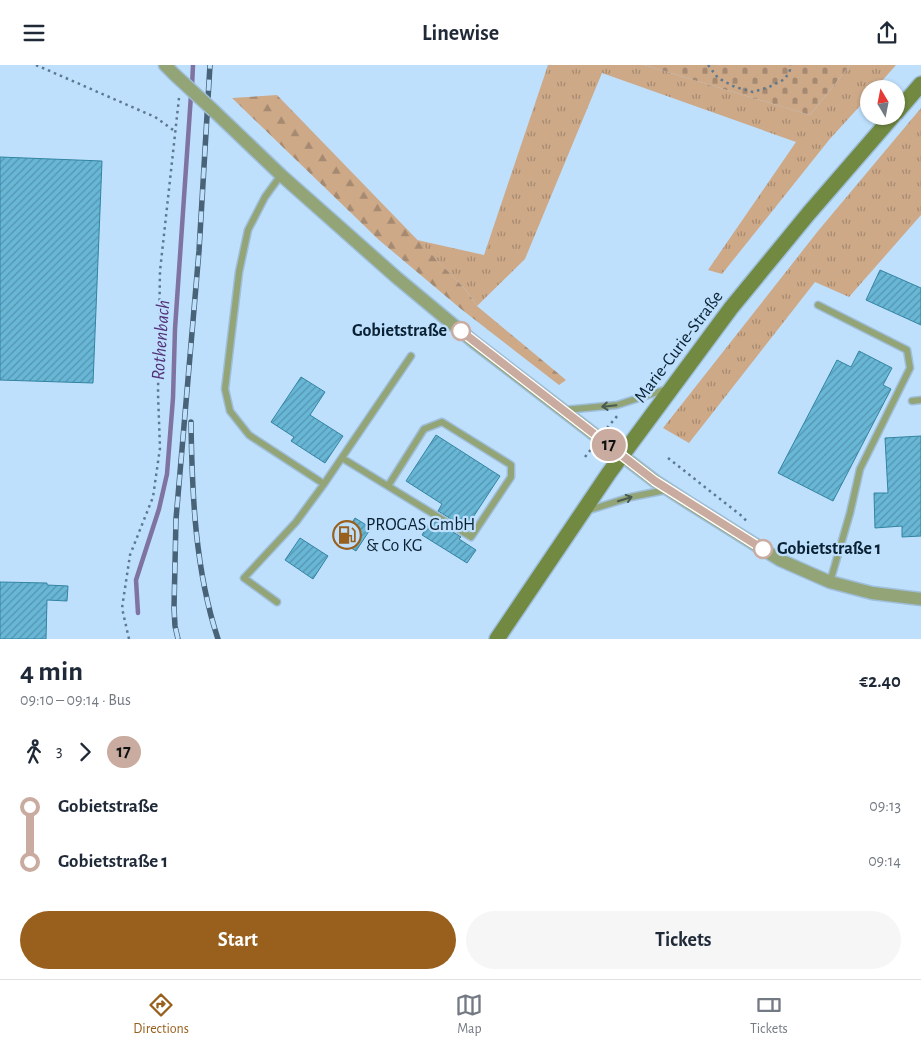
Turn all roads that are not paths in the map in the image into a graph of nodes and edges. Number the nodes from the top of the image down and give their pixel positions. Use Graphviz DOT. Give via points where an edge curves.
graph roads {
  1 [pos="165,65"];
  2 [pos="921,84"];
  3 [pos="905,103"];
  4 [pos="885,125"];
  5 [pos="281,175"];
  6 [pos="818,305"];
  7 [pos="411,357"];
  8 [pos="673,387"];
  9 [pos="921,400"];
  10 [pos="912,401"];
  11 [pos="563,410"];
  12 [pos="622,455"];
  13 [pos="342,458"];
  14 [pos="324,485"];
  15 [pos="388,486"];
  16 [pos="668,489"];
  17 [pos="583,512"];
  18 [pos="830,582"];
  19 [pos="921,599"];
  20 [pos="277,602"];
  21 [pos="497,639"];
  1 -- 5 [label="street, bridge"];
  2 -- 3 [label="main road"];
  4 -- 8 [label="main road, Marie-Curie-Straße" via="731,308"];
  5 -- 11 [label="street" via="410,289"];
  5 -- 14 [label="lane" via="248,230 239,272 225,389 230,411 249,435"];
  6 -- 18 [label="lane" via="907,350 910,368 860,469"];
  7 -- 13 [label="lane"];
  8 -- 11 [label="lane, one-way" via="617,405"];
  8 -- 12 [label="main road, Marie-Curie-Straße"];
  9 -- 10 [label="lane"];
  11 -- 12 [label="street"];
  12 -- 16 [label="street"];
  12 -- 17 [label="main road, Marie-Curie-Straße"];
  13 -- 14 [label="lane"];
  13 -- 15 [label="lane"];
  14 -- 20 [label="lane" via="296,523 244,578"];
  15 -- 15 [label="lane" via="471,537 510,477 511,465 442,422 424,429"];
  17 -- 16 [label="lane, one-way"];
  16 -- 18 [label="street" via="780,560"];
  17 -- 21 [label="main road, Marie-Curie-Straße"];
  18 -- 19 [label="street" via="872,593"];
}
